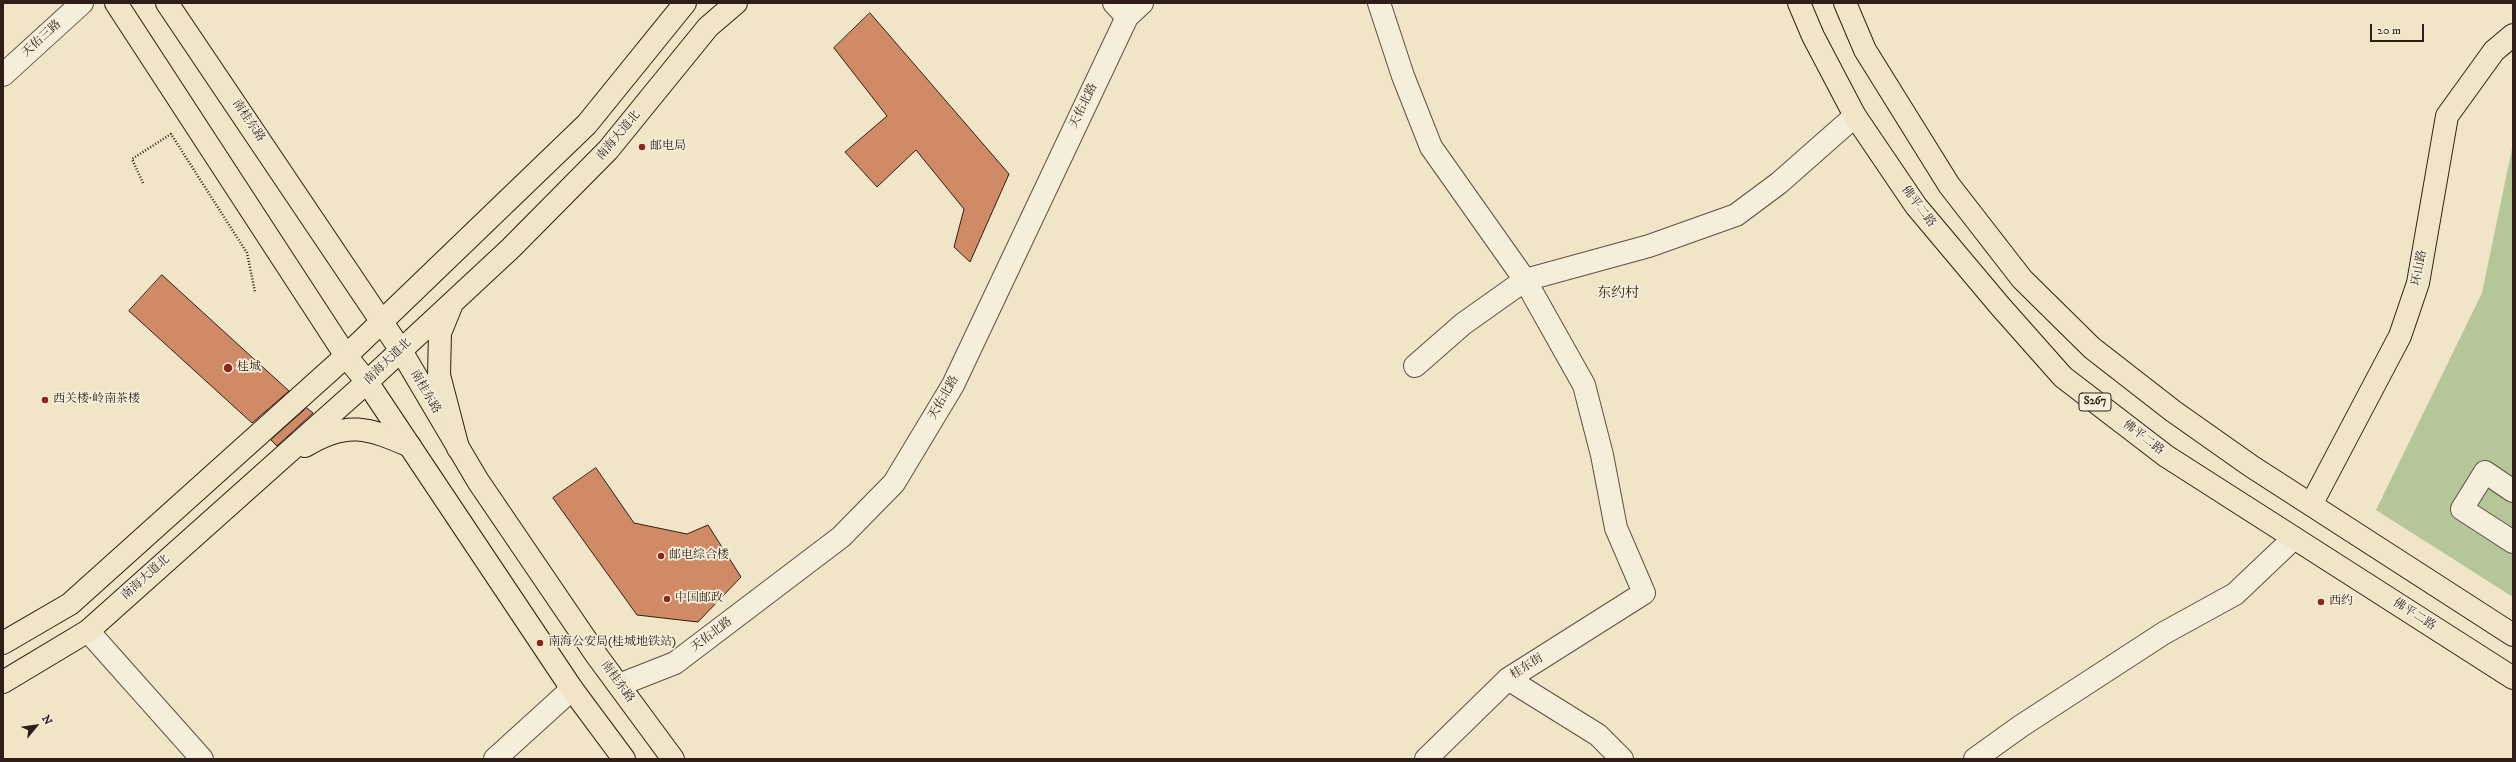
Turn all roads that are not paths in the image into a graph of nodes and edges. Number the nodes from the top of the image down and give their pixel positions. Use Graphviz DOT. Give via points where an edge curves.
graph roads {
  1 [pos="82,3"];
  2 [pos="116,3"];
  3 [pos="167,3"];
  4 [pos="685,3"];
  5 [pos="736,3"];
  6 [pos="1379,3"];
  7 [pos="1799,3"];
  8 [pos="1845,3"];
  9 [pos="1128,8"];
  10 [pos="2513,35"];
  11 [pos="3,75"];
  12 [pos="1855,116"];
  13 [pos="1525,280"];
  14 [pos="453,301"];
  15 [pos="381,322"];
  16 [pos="400,349"];
  17 [pos="346,356"];
  18 [pos="1416,366"];
  19 [pos="367,382"];
  20 [pos="410,446"];
  21 [pos="458,448"];
  22 [pos="272,467"];
  23 [pos="2513,491"];
  24 [pos="2312,504"];
  25 [pos="2294,538"];
  26 [pos="2513,542"];
  27 [pos="88,630"];
  28 [pos="2513,635"];
  29 [pos="3,643"];
  30 [pos="2513,678"];
  31 [pos="1508,679"];
  32 [pos="3,682"];
  33 [pos="619,685"];
  34 [pos="572,689"];
  35 [pos="202,759"];
  36 [pos="495,759"];
  37 [pos="624,759"];
  38 [pos="673,759"];
  39 [pos="1426,759"];
  40 [pos="1622,759"];
  41 [pos="1975,759"];
  1 -- 11 [label="street, 天佑三路"];
  2 -- 17 [label="main road"];
  3 -- 15 [label="main road, 南桂东路"];
  4 -- 15 [label="main road" via="587,124"];
  5 -- 14 [label="main road, 南海大道北" via="708,27 608,150 511,248"];
  6 -- 13 [label="street" via="1403,76 1431,147"];
  7 -- 12 [label="main road, 佛平二路 / S267" via="1813,36"];
  8 -- 24 [label="main road" via="1865,50 1949,185 2022,279 2104,358 2250,466"];
  9 -- 33 [label="street, 天佑北路" via="952,385 894,483 841,537 675,663"];
  10 -- 24 [label="main road, 环山路" via="2494,51 2447,116 2418,283 2400,336"];
  12 -- 13 [label="street" via="1778,183 1736,215 1649,246"];
  12 -- 25 [label="main road, 佛平二路 / S267" via="1916,206 2062,376 2166,456"];
  13 -- 18 [label="street" via="1463,324"];
  13 -- 31 [label="street, 桂东街" via="1584,385 1602,454 1616,528 1644,593"];
  14 -- 16 [label="main road, 南海大道北"];
  14 -- 21 [label="main road" via="440,332 439,375"];
  15 -- 16 [label="main road, 南桂东路"];
  15 -- 17 [label="main road"];
  16 -- 19 [label="main road, 南海大道北"];
  16 -- 21 [label="main road, 南桂东路"];
  17 -- 19 [label="main road"];
  17 -- 29 [label="main road" via="70,604"];
  19 -- 20 [label="main road"];
  19 -- 22 [label="main road, 南海大道北"];
  20 -- 22 [label="main road" via="375,431 350,428 313,441"];
  20 -- 34 [label="main road"];
  21 -- 33 [label="main road, 南桂东路" via="478,482"];
  22 -- 27 [label="main road, 南海大道北"];
  23 -- 26 [label="street" via="2485,472 2462,509"];
  24 -- 28 [label="main road"];
  25 -- 30 [label="main road, 佛平二路 / S267"];
  25 -- 41 [label="street" via="2234,594 2164,633"];
  27 -- 32 [label="main road, 南海大道北"];
  27 -- 35 [label="street"];
  31 -- 39 [label="street, 桂东街"];
  31 -- 40 [label="street" via="1598,735"];
  33 -- 38 [label="main road, 南桂东路"];
  34 -- 36 [label="street"];
  34 -- 37 [label="main road"];
}
